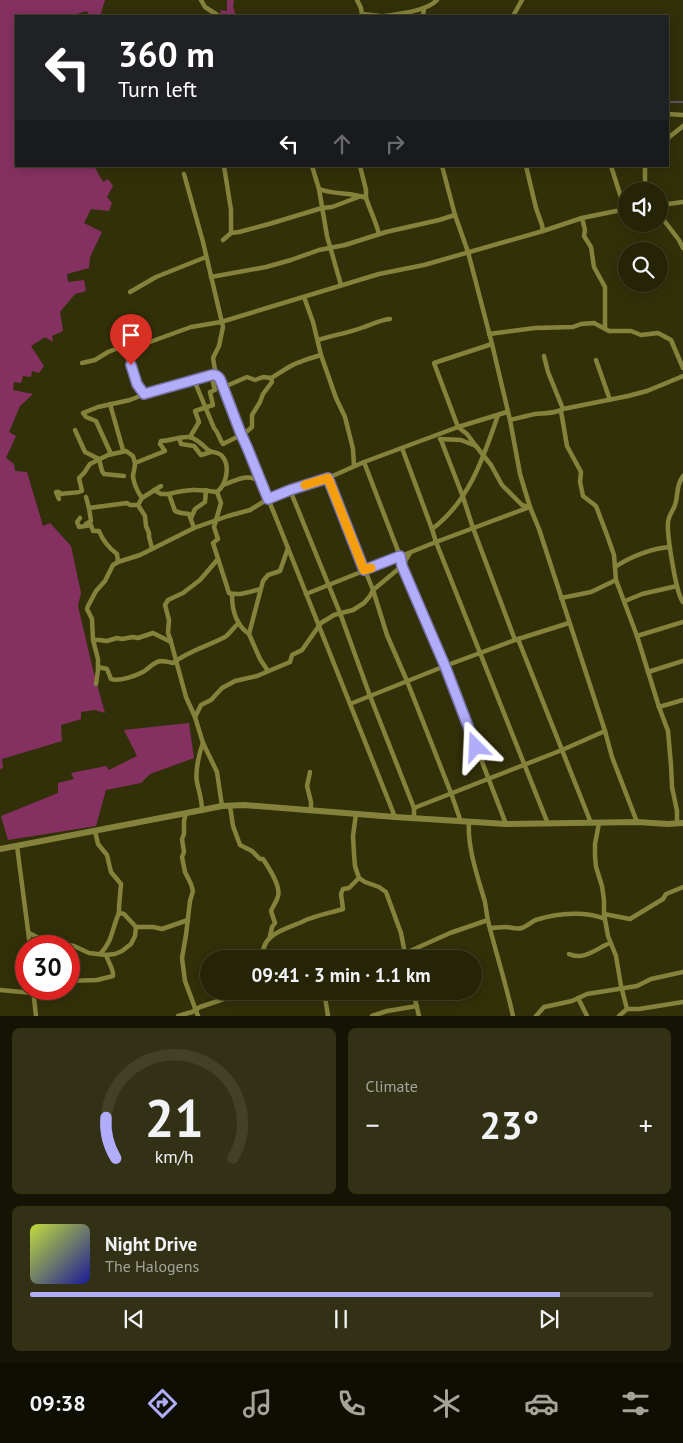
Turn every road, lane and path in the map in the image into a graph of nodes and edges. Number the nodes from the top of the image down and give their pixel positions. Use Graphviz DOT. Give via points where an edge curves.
graph roads {
  1 [pos="201,0"];
  2 [pos="357,0"];
  3 [pos="437,0"];
  4 [pos="522,0"];
  5 [pos="424,8"];
  6 [pos="217,15"];
  7 [pos="362,15"];
  8 [pos="389,15"];
  9 [pos="423,15"];
  10 [pos="514,15"];
  11 [pos="669,114"];
  12 [pos="683,115"];
  13 [pos="683,126"];
  14 [pos="669,137"];
  15 [pos="224,167"];
  16 [pos="312,167"];
  17 [pos="360,167"];
  18 [pos="442,167"];
  19 [pos="526,167"];
  20 [pos="611,167"];
  21 [pos="645,167"];
  22 [pos="184,174"];
  23 [pos="645,182"];
  24 [pos="618,188"];
  25 [pos="318,189"];
  26 [pos="364,197"];
  27 [pos="683,202"];
  28 [pos="668,204"];
  29 [pos="322,208"];
  30 [pos="618,211"];
  31 [pos="455,215"];
  32 [pos="582,218"];
  33 [pos="668,226"];
  34 [pos="543,231"];
  35 [pos="231,233"];
  36 [pos="378,234"];
  37 [pos="223,240"];
  38 [pos="331,247"];
  39 [pos="683,248"];
  40 [pos="468,252"];
  41 [pos="206,257"];
  42 [pos="211,277"];
  43 [pos="341,285"];
  44 [pos="130,292"];
  45 [pos="304,296"];
  46 [pos="390,319"];
  47 [pos="222,322"];
  48 [pos="605,328"];
  49 [pos="489,334"];
  50 [pos="318,340"];
  51 [pos="492,344"];
  52 [pos="128,347"];
  53 [pos="321,355"];
  54 [pos="544,356"];
  55 [pos="596,360"];
  56 [pos="82,363"];
  57 [pos="683,368"];
  58 [pos="683,376"];
  59 [pos="219,377"];
  60 [pos="271,378"];
  61 [pos="194,380"];
  62 [pos="224,387"];
  63 [pos="144,394"];
  64 [pos="610,400"];
  65 [pos="110,404"];
  66 [pos="206,407"];
  67 [pos="562,410"];
  68 [pos="507,412"];
  69 [pos="498,415"];
  70 [pos="510,420"];
  71 [pos="458,427"];
  72 [pos="75,430"];
  73 [pos="241,434"];
  74 [pos="190,437"];
  75 [pos="432,437"];
  76 [pos="179,438"];
  77 [pos="441,440"];
  78 [pos="223,444"];
  79 [pos="476,446"];
  80 [pos="402,448"];
  81 [pos="123,450"];
  82 [pos="211,452"];
  83 [pos="110,454"];
  84 [pos="223,456"];
  85 [pos="484,457"];
  86 [pos="99,459"];
  87 [pos="364,462"];
  88 [pos="135,463"];
  89 [pos="354,466"];
  90 [pos="124,476"];
  91 [pos="683,476"];
  92 [pos="328,478"];
  93 [pos="261,481"];
  94 [pos="223,485"];
  95 [pos="161,486"];
  96 [pos="154,490"];
  97 [pos="206,490"];
  98 [pos="290,490"];
  99 [pos="217,492"];
  100 [pos="169,494"];
  101 [pos="463,496"];
  102 [pos="86,498"];
  103 [pos="142,498"];
  104 [pos="59,499"];
  105 [pos="268,499"];
  106 [pos="138,505"];
  107 [pos="90,508"];
  108 [pos="530,508"];
  109 [pos="80,518"];
  110 [pos="191,518"];
  111 [pos="217,520"];
  112 [pos="86,526"];
  113 [pos="194,528"];
  114 [pos="472,528"];
  115 [pos="432,529"];
  116 [pos="436,542"];
  117 [pos="670,547"];
  118 [pos="152,548"];
  119 [pos="288,548"];
  120 [pos="410,553"];
  121 [pos="400,556"];
  122 [pos="218,559"];
  123 [pos="118,562"];
  124 [pos="402,566"];
  125 [pos="615,567"];
  126 [pos="364,570"];
  127 [pos="616,580"];
  128 [pos="328,584"];
  129 [pos="677,586"];
  130 [pos="260,589"];
  131 [pos="372,590"];
  132 [pos="306,594"];
  133 [pos="232,595"];
  134 [pos="561,598"];
  135 [pos="624,601"];
  136 [pos="683,602"];
  137 [pos="340,613"];
  138 [pos="683,622"];
  139 [pos="239,623"];
  140 [pos="569,623"];
  141 [pos="319,627"];
  142 [pos="249,634"];
  143 [pos="637,636"];
  144 [pos="516,639"];
  145 [pos="93,640"];
  146 [pos="172,642"];
  147 [pos="479,653"];
  148 [pos="177,660"];
  149 [pos="683,661"];
  150 [pos="98,666"];
  151 [pos="445,666"];
  152 [pos="268,671"];
  153 [pos="648,672"];
  154 [pos="407,681"];
  155 [pos="96,684"];
  156 [pos="370,696"];
  157 [pos="683,700"];
  158 [pos="350,704"];
  159 [pos="659,707"];
  160 [pos="195,717"];
  161 [pos="605,731"];
  162 [pos="203,743"];
  163 [pos="562,750"];
  164 [pos="524,764"];
  165 [pos="310,772"];
  166 [pos="488,779"];
  167 [pos="451,793"];
  168 [pos="222,806"];
  169 [pos="230,806"];
  170 [pos="414,808"];
  171 [pos="202,810"];
  172 [pos="312,811"];
  173 [pos="186,813"];
  174 [pos="356,814"];
  175 [pos="394,817"];
  176 [pos="414,818"];
  177 [pos="461,822"];
  178 [pos="468,822"];
  179 [pos="637,822"];
  180 [pos="591,823"];
  181 [pos="599,823"];
  182 [pos="680,823"];
  183 [pos="506,824"];
  184 [pos="548,824"];
  185 [pos="95,831"];
  186 [pos="17,846"];
  187 [pos="0,849"];
  188 [pos="359,878"];
  189 [pos="683,887"];
  190 [pos="119,913"];
  191 [pos="605,917"];
  192 [pos="188,920"];
  193 [pos="488,920"];
  194 [pos="136,926"];
  195 [pos="490,928"];
  196 [pos="28,933"];
  197 [pos="270,936"];
  198 [pos="610,943"];
  199 [pos="263,950"];
  200 [pos="404,950"];
  201 [pos="411,950"];
  202 [pos="100,954"];
  203 [pos="569,954"];
  204 [pos="106,955"];
  205 [pos="683,972"];
  206 [pos="80,981"];
  207 [pos="622,989"];
  208 [pos="0,990"];
  209 [pos="15,990"];
  210 [pos="578,998"];
  211 [pos="34,1000"];
  212 [pos="221,1000"];
  213 [pos="325,1000"];
  214 [pos="415,1000"];
  215 [pos="683,1002"];
  216 [pos="417,1006"];
  217 [pos="196,1009"];
  218 [pos="627,1009"];
  219 [pos="36,1016"];
  220 [pos="178,1016"];
  221 [pos="198,1016"];
  222 [pos="328,1016"];
  223 [pos="372,1016"];
  224 [pos="419,1016"];
  225 [pos="513,1016"];
  226 [pos="536,1016"];
  227 [pos="587,1016"];
  228 [pos="619,1016"];
  1 -- 6 [label="street"];
  2 -- 7 [label="street"];
  3 -- 5 [label="street"];
  4 -- 10 [label="street"];
  5 -- 8 [label="street"];
  5 -- 9 [label="street"];
  11 -- 12 [label="street"];
  13 -- 14 [label="street"];
  15 -- 35 [label="street"];
  16 -- 25 [label="street"];
  17 -- 26 [label="street" via="366,190"];
  18 -- 31 [label="street"];
  19 -- 34 [label="street"];
  20 -- 24 [label="street"];
  21 -- 23 [label="street"];
  22 -- 41 [label="street"];
  25 -- 26 [label="street"];
  25 -- 29 [label="street"];
  26 -- 29 [label="street"];
  26 -- 36 [label="street"];
  27 -- 28 [label="street"];
  29 -- 35 [label="street"];
  29 -- 38 [label="street"];
  30 -- 32 [label="street"];
  31 -- 36 [label="street"];
  31 -- 40 [label="street"];
  32 -- 34 [label="street"];
  32 -- 48 [label="street" via="594,267 605,286"];
  33 -- 39 [label="street"];
  34 -- 40 [label="street"];
  35 -- 37 [label="street"];
  36 -- 38 [label="street"];
  38 -- 42 [label="street" via="266,267"];
  38 -- 43 [label="street"];
  40 -- 43 [label="street"];
  40 -- 49 [label="street"];
  41 -- 42 [label="street"];
  41 -- 44 [label="street" via="156,277"];
  42 -- 47 [label="street"];
  43 -- 45 [label="street"];
  45 -- 47 [label="street"];
  45 -- 50 [label="street"];
  46 -- 50 [label="street"];
  47 -- 52 [label="street" via="191,327"];
  47 -- 59 [label="street" via="221,340 213,358"];
  48 -- 49 [label="street" via="587,323 573,328 535,328"];
  48 -- 57 [label="street" via="641,335 664,335 671,340"];
  49 -- 51 [label="street"];
  50 -- 53 [label="street"];
  51 -- 68 [label="street"];
  51 -- 71 [label="street" via="434,363"];
  52 -- 56 [label="street" via="120,347"];
  52 -- 63 [label="street" via="128,364"];
  53 -- 60 [label="street" via="280,371"];
  53 -- 89 [label="street" via="345,417"];
  54 -- 67 [label="street"];
  55 -- 64 [label="street"];
  58 -- 64 [label="street"];
  59 -- 61 [label="street" via="214,374"];
  59 -- 62 [label="street"];
  59 -- 66 [label="street" via="213,383 216,390 210,392 213,405"];
  60 -- 62 [label="street" via="255,380 247,377"];
  60 -- 73 [label="street" via="272,382 252,415 252,427"];
  61 -- 63 [label="street"];
  61 -- 66 [label="street"];
  62 -- 73 [label="street"];
  63 -- 65 [label="street"];
  64 -- 67 [label="street"];
  65 -- 81 [label="street"];
  65 -- 83 [label="street" via="83,413 96,421"];
  66 -- 74 [label="street" via="195,411 199,422"];
  66 -- 78 [label="street"];
  67 -- 70 [label="street"];
  67 -- 125 [label="street" via="567,446 581,472 583,496 596,506 614,555"];
  68 -- 69 [label="street"];
  68 -- 70 [label="street"];
  69 -- 71 [label="street"];
  69 -- 85 [label="street"];
  70 -- 108 [label="street"];
  71 -- 75 [label="street"];
  71 -- 79 [label="street"];
  72 -- 86 [label="street" via="86,452"];
  73 -- 78 [label="street"];
  73 -- 93 [label="street"];
  74 -- 76 [label="street"];
  74 -- 82 [label="street"];
  75 -- 77 [label="street"];
  75 -- 80 [label="street"];
  76 -- 82 [label="street" via="181,444 194,446 201,455"];
  76 -- 88 [label="street" via="162,441 160,444 165,451"];
  77 -- 79 [label="street" via="461,440"];
  77 -- 101 [label="street"];
  78 -- 84 [label="street"];
  79 -- 85 [label="street"];
  80 -- 87 [label="street"];
  80 -- 115 [label="street"];
  81 -- 83 [label="street"];
  81 -- 88 [label="street" via="132,456"];
  82 -- 84 [label="street"];
  83 -- 86 [label="street"];
  84 -- 94 [label="street" via="227,471"];
  85 -- 101 [label="street"];
  85 -- 108 [label="street" via="502,485 522,505"];
  86 -- 90 [label="street" via="104,474"];
  86 -- 104 [label="street" via="90,464 79,478 82,492 56,492"];
  87 -- 89 [label="street"];
  87 -- 121 [label="street"];
  88 -- 103 [label="street" via="133,476"];
  89 -- 92 [label="street"];
  91 -- 117 [label="street" via="678,486 677,502 668,521"];
  92 -- 98 [label="street"];
  92 -- 126 [label="street"];
  93 -- 94 [label="street" via="246,477"];
  93 -- 105 [label="street"];
  94 -- 99 [label="street"];
  95 -- 96 [label="street"];
  96 -- 100 [label="street"];
  96 -- 103 [label="street"];
  97 -- 99 [label="street"];
  97 -- 100 [label="street"];
  97 -- 110 [label="street" via="205,502 195,509"];
  98 -- 105 [label="street"];
  98 -- 128 [label="street"];
  99 -- 111 [label="street" via="221,503"];
  100 -- 110 [label="street" via="175,511 189,514"];
  101 -- 114 [label="street"];
  101 -- 115 [label="street" via="444,521"];
  102 -- 107 [label="street"];
  103 -- 106 [label="street"];
  105 -- 111 [label="street" via="250,510"];
  105 -- 119 [label="street"];
  106 -- 107 [label="street" via="127,503"];
  106 -- 118 [label="street" via="145,516"];
  107 -- 112 [label="street" via="92,521"];
  108 -- 114 [label="street"];
  108 -- 134 [label="street"];
  109 -- 112 [label="street" via="79,527"];
  110 -- 113 [label="street"];
  111 -- 113 [label="street"];
  111 -- 122 [label="street" via="214,527 218,539 213,543"];
  112 -- 123 [label="street" via="98,532 117,554"];
  113 -- 118 [label="street"];
  114 -- 116 [label="street"];
  114 -- 144 [label="street"];
  115 -- 116 [label="street"];
  116 -- 120 [label="street"];
  116 -- 147 [label="street"];
  117 -- 125 [label="street" via="632,558"];
  117 -- 129 [label="street"];
  118 -- 123 [label="street"];
  119 -- 130 [label="street" via="280,571 268,575"];
  119 -- 132 [label="street"];
  120 -- 121 [label="street"];
  120 -- 124 [label="street"];
  121 -- 124 [label="street"];
  121 -- 126 [label="street"];
  122 -- 133 [label="street" via="225,584"];
  122 -- 146 [label="street" via="200,580 165,605"];
  123 -- 145 [label="street" via="110,568 89,603"];
  124 -- 131 [label="street"];
  124 -- 151 [label="street"];
  125 -- 127 [label="street"];
  126 -- 128 [label="street"];
  126 -- 131 [label="street"];
  127 -- 134 [label="street" via="590,592"];
  127 -- 135 [label="street"];
  128 -- 132 [label="street"];
  128 -- 137 [label="street"];
  129 -- 135 [label="street"];
  129 -- 136 [label="street"];
  130 -- 133 [label="street"];
  130 -- 142 [label="street"];
  131 -- 137 [label="street" via="364,603"];
  131 -- 154 [label="street"];
  132 -- 141 [label="street"];
  133 -- 139 [label="street"];
  134 -- 140 [label="street"];
  135 -- 143 [label="street"];
  137 -- 141 [label="street"];
  137 -- 156 [label="street"];
  138 -- 143 [label="street"];
  139 -- 142 [label="street"];
  139 -- 148 [label="street" via="228,636"];
  140 -- 144 [label="street"];
  140 -- 161 [label="street"];
  141 -- 152 [label="street" via="290,662"];
  141 -- 158 [label="street"];
  142 -- 152 [label="street"];
  143 -- 153 [label="street"];
  144 -- 147 [label="street"];
  144 -- 163 [label="street"];
  145 -- 146 [label="street" via="122,640 153,633"];
  145 -- 150 [label="street"];
  146 -- 148 [label="street"];
  147 -- 151 [label="street"];
  147 -- 164 [label="street"];
  148 -- 150 [label="street" via="152,664 143,672 114,681 107,669"];
  148 -- 160 [label="street" via="186,697"];
  149 -- 153 [label="street"];
  150 -- 155 [label="street"];
  151 -- 154 [label="street"];
  151 -- 166 [label="street"];
  152 -- 160 [label="street" via="222,688 201,705"];
  153 -- 159 [label="street"];
  154 -- 156 [label="street"];
  154 -- 167 [label="street"];
  156 -- 158 [label="street"];
  156 -- 170 [label="street"];
  157 -- 159 [label="street"];
  158 -- 175 [label="street"];
  159 -- 182 [label="street" via="668,731 672,787"];
  160 -- 162 [label="street"];
  161 -- 163 [label="street"];
  161 -- 179 [label="street"];
  162 -- 168 [label="street" via="217,772"];
  162 -- 171 [label="street" via="196,780"];
  163 -- 164 [label="street"];
  163 -- 180 [label="street"];
  164 -- 166 [label="street"];
  164 -- 184 [label="street"];
  165 -- 172 [label="street" via="308,786"];
  166 -- 167 [label="street"];
  166 -- 183 [label="street"];
  167 -- 170 [label="street"];
  167 -- 177 [label="street"];
  168 -- 169 [label="street"];
  168 -- 171 [label="street"];
  169 -- 172 [label="street"];
  169 -- 197 [label="street" via="240,845 263,859 278,887 279,896 271,911 275,923"];
  170 -- 176 [label="street"];
  171 -- 173 [label="street"];
  172 -- 174 [label="street"];
  173 -- 185 [label="street"];
  173 -- 192 [label="street" via="182,839 185,872 193,891"];
  174 -- 175 [label="street"];
  174 -- 188 [label="street" via="353,836"];
  175 -- 176 [label="street"];
  176 -- 177 [label="street"];
  177 -- 178 [label="street"];
  178 -- 183 [label="street"];
  178 -- 193 [label="street"];
  179 -- 181 [label="street"];
  179 -- 182 [label="street"];
  180 -- 181 [label="street"];
  180 -- 184 [label="street"];
  181 -- 191 [label="street" via="594,856"];
  183 -- 184 [label="street"];
  185 -- 186 [label="street"];
  185 -- 190 [label="street" via="111,872 121,884"];
  186 -- 187 [label="street"];
  186 -- 196 [label="street"];
  188 -- 197 [label="street" via="349,888 343,889 343,909 306,919"];
  188 -- 200 [label="street" via="386,892"];
  189 -- 191 [label="street" via="666,894 630,919"];
  190 -- 194 [label="street"];
  190 -- 202 [label="street" via="114,932"];
  191 -- 195 [label="street" via="566,914 537,919 522,928"];
  191 -- 198 [label="street"];
  192 -- 194 [label="street" via="162,929"];
  192 -- 217 [label="street" via="182,958 185,981"];
  193 -- 195 [label="street"];
  193 -- 201 [label="street"];
  194 -- 204 [label="street" via="131,944 116,954"];
  195 -- 225 [label="street"];
  196 -- 202 [label="street"];
  197 -- 199 [label="street"];
  198 -- 203 [label="street" via="583,956"];
  198 -- 207 [label="street" via="616,956"];
  202 -- 204 [label="street"];
  204 -- 206 [label="street" via="113,976"];
  205 -- 207 [label="street"];
  207 -- 210 [label="street"];
  207 -- 218 [label="street"];
  208 -- 209 [label="street"];
  210 -- 226 [label="street" via="544,1007"];
  210 -- 227 [label="street"];
  211 -- 219 [label="street"];
  212 -- 217 [label="street"];
  213 -- 222 [label="street"];
  214 -- 216 [label="street"];
  215 -- 218 [label="street"];
  216 -- 223 [label="street"];
  216 -- 224 [label="street"];
  217 -- 220 [label="street"];
  217 -- 221 [label="street"];
  218 -- 228 [label="street"];
}
